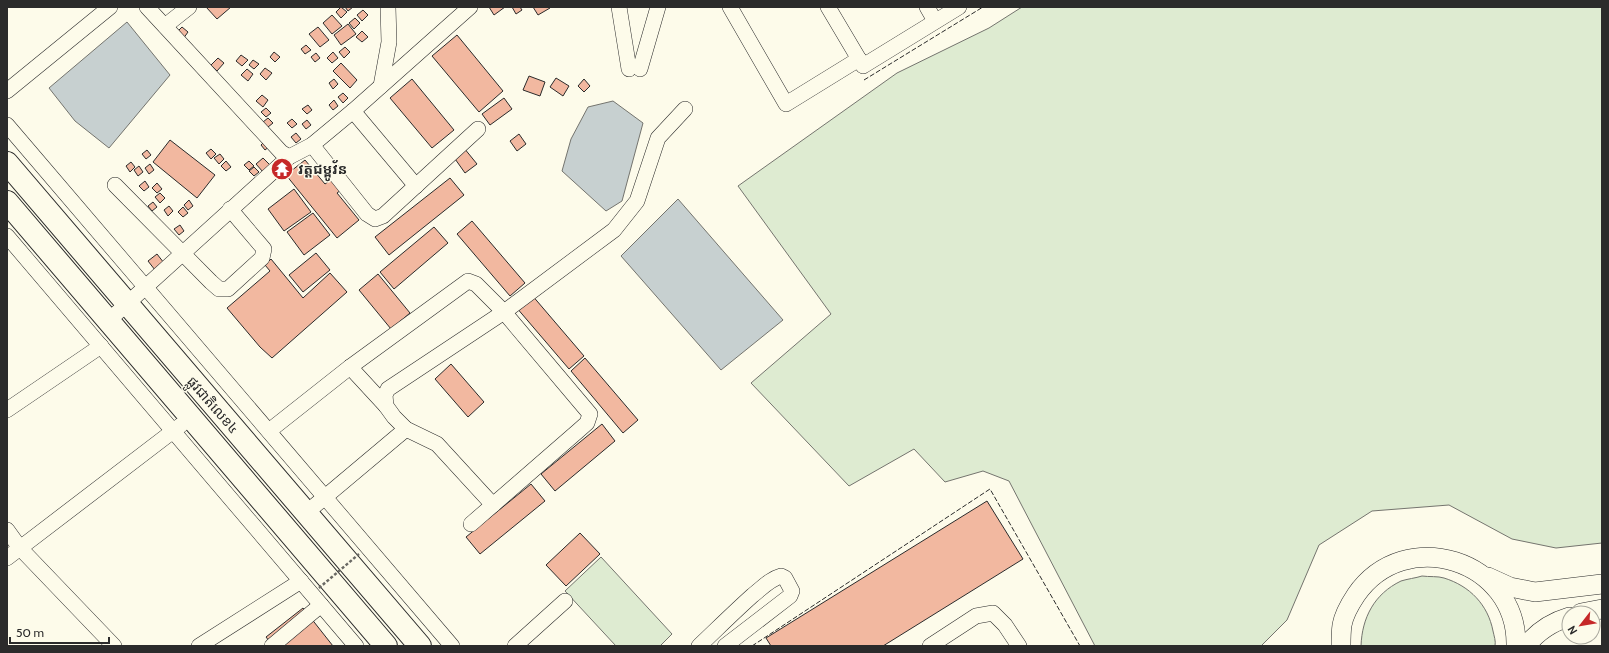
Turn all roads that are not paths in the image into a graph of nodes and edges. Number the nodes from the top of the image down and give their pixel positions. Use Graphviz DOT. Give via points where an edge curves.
graph roads {
  1 [pos="110,7"];
  2 [pos="147,7"];
  3 [pos="189,7"];
  4 [pos="388,7"];
  5 [pos="470,7"];
  6 [pos="619,7"];
  7 [pos="658,7"];
  8 [pos="730,7"];
  9 [pos="828,7"];
  10 [pos="927,7"];
  11 [pos="959,7"];
  12 [pos="935,21"];
  13 [pos="165,26"];
  14 [pos="860,59"];
  15 [pos="380,86"];
  16 [pos="7,91"];
  17 [pos="685,109"];
  18 [pos="353,111"];
  19 [pos="7,125"];
  20 [pos="478,128"];
  21 [pos="312,145"];
  22 [pos="289,157"];
  23 [pos="7,163"];
  24 [pos="115,185"];
  25 [pos="416,186"];
  26 [pos="7,202"];
  27 [pos="230,209"];
  28 [pos="7,236"];
  29 [pos="182,253"];
  30 [pos="146,287"];
  31 [pos="127,304"];
  32 [pos="504,312"];
  33 [pos="108,321"];
  34 [pos="147,326"];
  35 [pos="128,343"];
  36 [pos="101,346"];
  37 [pos="350,367"];
  38 [pos="386,406"];
  39 [pos="7,410"];
  40 [pos="191,418"];
  41 [pos="406,429"];
  42 [pos="173,431"];
  43 [pos="269,431"];
  44 [pos="325,497"];
  45 [pos="494,505"];
  46 [pos="306,513"];
  47 [pos="471,524"];
  48 [pos="7,530"];
  49 [pos="20,548"];
  50 [pos="7,558"];
  51 [pos="1482,575"];
  52 [pos="301,581"];
  53 [pos="1602,584"];
  54 [pos="565,601"];
  55 [pos="321,605"];
  56 [pos="1561,620"];
  57 [pos="433,623"];
  58 [pos="1342,624"];
  59 [pos="417,643"];
  60 [pos="114,646"];
  61 [pos="199,646"];
  62 [pos="272,646"];
  63 [pos="356,646"];
  64 [pos="386,646"];
  65 [pos="452,646"];
  66 [pos="516,646"];
  67 [pos="699,646"];
  68 [pos="725,646"];
  69 [pos="930,646"];
  70 [pos="1019,646"];
  71 [pos="1327,646"];
  72 [pos="1341,646"];
  73 [pos="1516,646"];
  74 [pos="1526,646"];
  1 -- 16 [label="street"];
  2 -- 13 [label="street"];
  3 -- 13 [label="street"];
  4 -- 15 [label="street" via="389,42"];
  5 -- 15 [label="street"];
  6 -- 7 [label="street" via="635,69"];
  8 -- 14 [label="street" via="786,104"];
  9 -- 14 [label="street"];
  10 -- 12 [label="street"];
  11 -- 12 [label="street"];
  12 -- 14 [label="street" via="863,66"];
  13 -- 22 [label="street" via="281,152"];
  15 -- 18 [label="street"];
  17 -- 32 [label="street" via="658,138 637,201 614,230"];
  18 -- 21 [label="street"];
  18 -- 25 [label="street"];
  19 -- 30 [label="street"];
  20 -- 25 [label="street"];
  21 -- 22 [label="street"];
  21 -- 25 [label="street" via="367,214 375,219 384,216"];
  22 -- 27 [label="street"];
  23 -- 31 [label="highway, ផ្លូវជាតិលេខ៤"];
  24 -- 29 [label="street"];
  26 -- 33 [label="highway, ផ្លូវជាតិលេខ៤"];
  27 -- 29 [label="street"];
  27 -- 29 [label="street" via="264,249 262,258 228,289 219,289"];
  28 -- 36 [label="street"];
  29 -- 30 [label="street"];
  30 -- 31 [label="street"];
  30 -- 43 [label="street"];
  31 -- 33 [label="street"];
  31 -- 34 [label="highway, ផ្លូវជាតិលេខ៤"];
  32 -- 37 [label="street" via="476,284 468,281"];
  32 -- 38 [label="street" via="388,389 385,395"];
  32 -- 45 [label="street" via="590,414 587,423"];
  33 -- 35 [label="highway, ផ្លូវជាតិលេខ៤"];
  34 -- 35 [label="highway"];
  34 -- 46 [label="highway, ផ្លូវជាតិលេខ៤"];
  35 -- 40 [label="highway, ផ្លូវជាតិលេខ៤"];
  36 -- 39 [label="street"];
  36 -- 42 [label="street"];
  37 -- 38 [label="street"];
  37 -- 43 [label="street"];
  38 -- 41 [label="street"];
  40 -- 42 [label="street"];
  40 -- 64 [label="highway, ផ្លូវជាតិលេខ៤"];
  41 -- 44 [label="street"];
  41 -- 45 [label="street" via="438,444"];
  42 -- 49 [label="street"];
  42 -- 52 [label="street"];
  43 -- 44 [label="street"];
  44 -- 46 [label="street"];
  44 -- 57 [label="street"];
  45 -- 47 [label="street"];
  46 -- 59 [label="highway, ផ្លូវជាតិលេខ៤"];
  48 -- 49 [label="street"];
  49 -- 50 [label="street"];
  49 -- 60 [label="street"];
  51 -- 53 [label="main road" via="1510,587 1535,592"];
  51 -- 58 [label="main road" via="1460,562 1434,556 1408,558 1384,568 1364,584 1349,605"];
  51 -- 73 [label="main road" via="1499,592 1510,612"];
  52 -- 55 [label="street"];
  52 -- 61 [label="street"];
  54 -- 66 [label="street"];
  55 -- 62 [label="street"];
  55 -- 63 [label="street"];
  56 -- 74 [label="main road" via="1534,636"];
  57 -- 59 [label="street"];
  57 -- 65 [label="street"];
  58 -- 71 [label="main road"];
  58 -- 72 [label="main road"];
  67 -- 68 [label="street" via="726,618 763,587 775,578 785,578 792,591 790,596"];
  69 -- 70 [label="street" via="976,616 993,613"];
}
